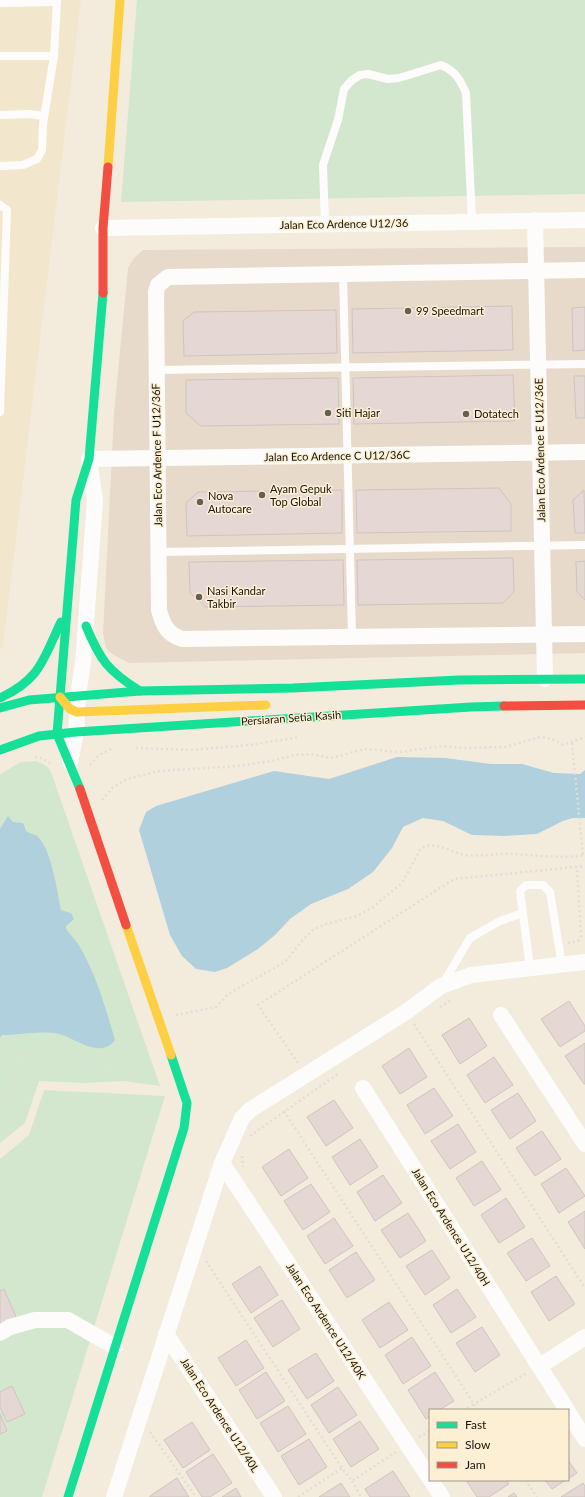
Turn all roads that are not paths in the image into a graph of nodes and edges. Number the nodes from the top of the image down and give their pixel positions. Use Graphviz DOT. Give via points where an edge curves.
graph roads {
  1 [pos="120,0"];
  2 [pos="57,1"];
  3 [pos="0,3"];
  4 [pos="0,56"];
  5 [pos="54,56"];
  6 [pos="0,115"];
  7 [pos="44,116"];
  8 [pos="0,166"];
  9 [pos="0,205"];
  10 [pos="535,220"];
  11 [pos="585,220"];
  12 [pos="472,221"];
  13 [pos="325,224"];
  14 [pos="103,228"];
  15 [pos="536,270"];
  16 [pos="585,270"];
  17 [pos="343,273"];
  18 [pos="538,364"];
  19 [pos="585,364"];
  20 [pos="345,367"];
  21 [pos="156,370"];
  22 [pos="0,412"];
  23 [pos="585,452"];
  24 [pos="540,453"];
  25 [pos="349,456"];
  26 [pos="157,458"];
  27 [pos="89,460"];
  28 [pos="542,545"];
  29 [pos="585,545"];
  30 [pos="350,548"];
  31 [pos="159,552"];
  32 [pos="67,610"];
  33 [pos="86,626"];
  34 [pos="544,634"];
  35 [pos="585,634"];
  36 [pos="352,636"];
  37 [pos="545,679"];
  38 [pos="585,679"];
  39 [pos="140,691"];
  40 [pos="78,695"];
  41 [pos="60,697"];
  42 [pos="0,698"];
  43 [pos="274,705"];
  44 [pos="585,705"];
  45 [pos="0,708"];
  46 [pos="301,708"];
  47 [pos="77,712"];
  48 [pos="310,717"];
  49 [pos="76,732"];
  50 [pos="57,734"];
  51 [pos="0,750"];
  52 [pos="72,767"];
  53 [pos="523,913"];
  54 [pos="584,963"];
  55 [pos="562,965"];
  56 [pos="530,968"];
  57 [pos="441,986"];
  58 [pos="501,1015"];
  59 [pos="363,1088"];
  60 [pos="585,1144"];
  61 [pos="222,1163"];
  62 [pos="0,1333"];
  63 [pos="166,1334"];
  64 [pos="585,1337"];
  65 [pos="115,1347"];
  66 [pos="540,1366"];
  67 [pos="566,1409"];
  68 [pos="569,1414"];
  69 [pos="585,1439"];
  70 [pos="429,1478"];
  71 [pos="431,1481"];
  72 [pos="68,1497"];
  73 [pos="114,1497"];
  74 [pos="274,1497"];
  75 [pos="442,1497"];
  1 -- 14 [label="street"];
  2 -- 3 [label="lane"];
  2 -- 5 [label="lane"];
  4 -- 5 [label="lane"];
  5 -- 7 [label="lane"];
  6 -- 7 [label="lane"];
  7 -- 8 [label="lane" via="42,150 37,159 23,165"];
  9 -- 22 [label="lane" via="7,210"];
  10 -- 11 [label="street, Jalan Eco Ardence U12/36"];
  10 -- 12 [label="street, Jalan Eco Ardence U12/36"];
  10 -- 15 [label="street, Jalan Eco Ardence E U12/36E"];
  12 -- 13 [label="street, Jalan Eco Ardence U12/36"];
  12 -- 13 [label="lane" via="466,93 460,78 441,65 399,78 360,75 344,89 338,120 323,165"];
  13 -- 14 [label="street, Jalan Eco Ardence U12/36"];
  14 -- 27 [label="street" via="104,280"];
  15 -- 16 [label="street"];
  15 -- 17 [label="street"];
  15 -- 18 [label="street, Jalan Eco Ardence E U12/36E"];
  17 -- 20 [label="lane"];
  17 -- 21 [label="street, Jalan Eco Ardence F U12/36F" via="168,277 161,281 156,292"];
  18 -- 19 [label="lane"];
  18 -- 20 [label="lane"];
  18 -- 24 [label="street, Jalan Eco Ardence E U12/36E"];
  20 -- 21 [label="lane"];
  20 -- 25 [label="lane"];
  21 -- 26 [label="street, Jalan Eco Ardence F U12/36F"];
  23 -- 24 [label="street, Jalan Eco Ardence C U12/36C"];
  24 -- 25 [label="street, Jalan Eco Ardence C U12/36C"];
  24 -- 28 [label="street, Jalan Eco Ardence E U12/36E"];
  25 -- 26 [label="street, Jalan Eco Ardence C U12/36C"];
  25 -- 30 [label="lane"];
  26 -- 27 [label="street, Jalan Eco Ardence C U12/36C"];
  26 -- 31 [label="street, Jalan Eco Ardence F U12/36F"];
  27 -- 32 [label="street" via="76,500"];
  27 -- 33 [label="street" via="95,501"];
  28 -- 29 [label="lane"];
  28 -- 30 [label="lane"];
  28 -- 34 [label="street, Jalan Eco Ardence E U12/36E"];
  30 -- 31 [label="lane"];
  30 -- 36 [label="lane"];
  31 -- 36 [label="street, Jalan Eco Ardence F U12/36F" via="159,610 166,629 182,639"];
  32 -- 41 [label="street"];
  32 -- 42 [label="street" via="32,679"];
  33 -- 39 [label="street" via="98,656 105,666"];
  33 -- 40 [label="street"];
  34 -- 35 [label="street"];
  34 -- 36 [label="street"];
  34 -- 37 [label="street, Jalan Eco Ardence E U12/36E"];
  37 -- 38 [label="street"];
  37 -- 39 [label="street"];
  39 -- 40 [label="street"];
  40 -- 41 [label="street"];
  40 -- 47 [label="street"];
  41 -- 45 [label="street" via="29,700"];
  41 -- 47 [label="street" via="70,709"];
  41 -- 50 [label="street"];
  43 -- 47 [label="street"];
  44 -- 48 [label="street, Persiaran Setia Kasih" via="472,707"];
  46 -- 48 [label="street"];
  47 -- 49 [label="street"];
  48 -- 49 [label="street, Persiaran Setia Kasih"];
  49 -- 50 [label="street, Persiaran Setia Kasih"];
  49 -- 52 [label="street"];
  50 -- 51 [label="street, Persiaran Setia Kasih" via="39,736"];
  50 -- 52 [label="street"];
  52 -- 65 [label="street" via="186,1103 184,1128"];
  53 -- 55 [label="lane" via="520,891 526,885 543,885 550,892"];
  53 -- 56 [label="lane"];
  53 -- 57 [label="lane" via="500,921 470,938"];
  54 -- 55 [label="street"];
  55 -- 56 [label="street"];
  56 -- 57 [label="street" via="471,975"];
  57 -- 61 [label="street" via="409,1021 306,1074 250,1110 242,1118"];
  58 -- 60 [label="street"];
  59 -- 66 [label="street, Jalan Eco Ardence U12/40H"];
  61 -- 63 [label="street"];
  61 -- 70 [label="street, Jalan Eco Ardence U12/40K"];
  62 -- 65 [label="street" via="10,1327 35,1320 68,1320"];
  63 -- 73 [label="street"];
  63 -- 74 [label="street, Jalan Eco Ardence U12/40L"];
  64 -- 66 [label="street"];
  65 -- 72 [label="street"];
  66 -- 67 [label="street, Jalan Eco Ardence U12/40H"];
  68 -- 69 [label="street, Jalan Eco Ardence U12/40H"];
  71 -- 75 [label="street, Jalan Eco Ardence U12/40K"];
}
